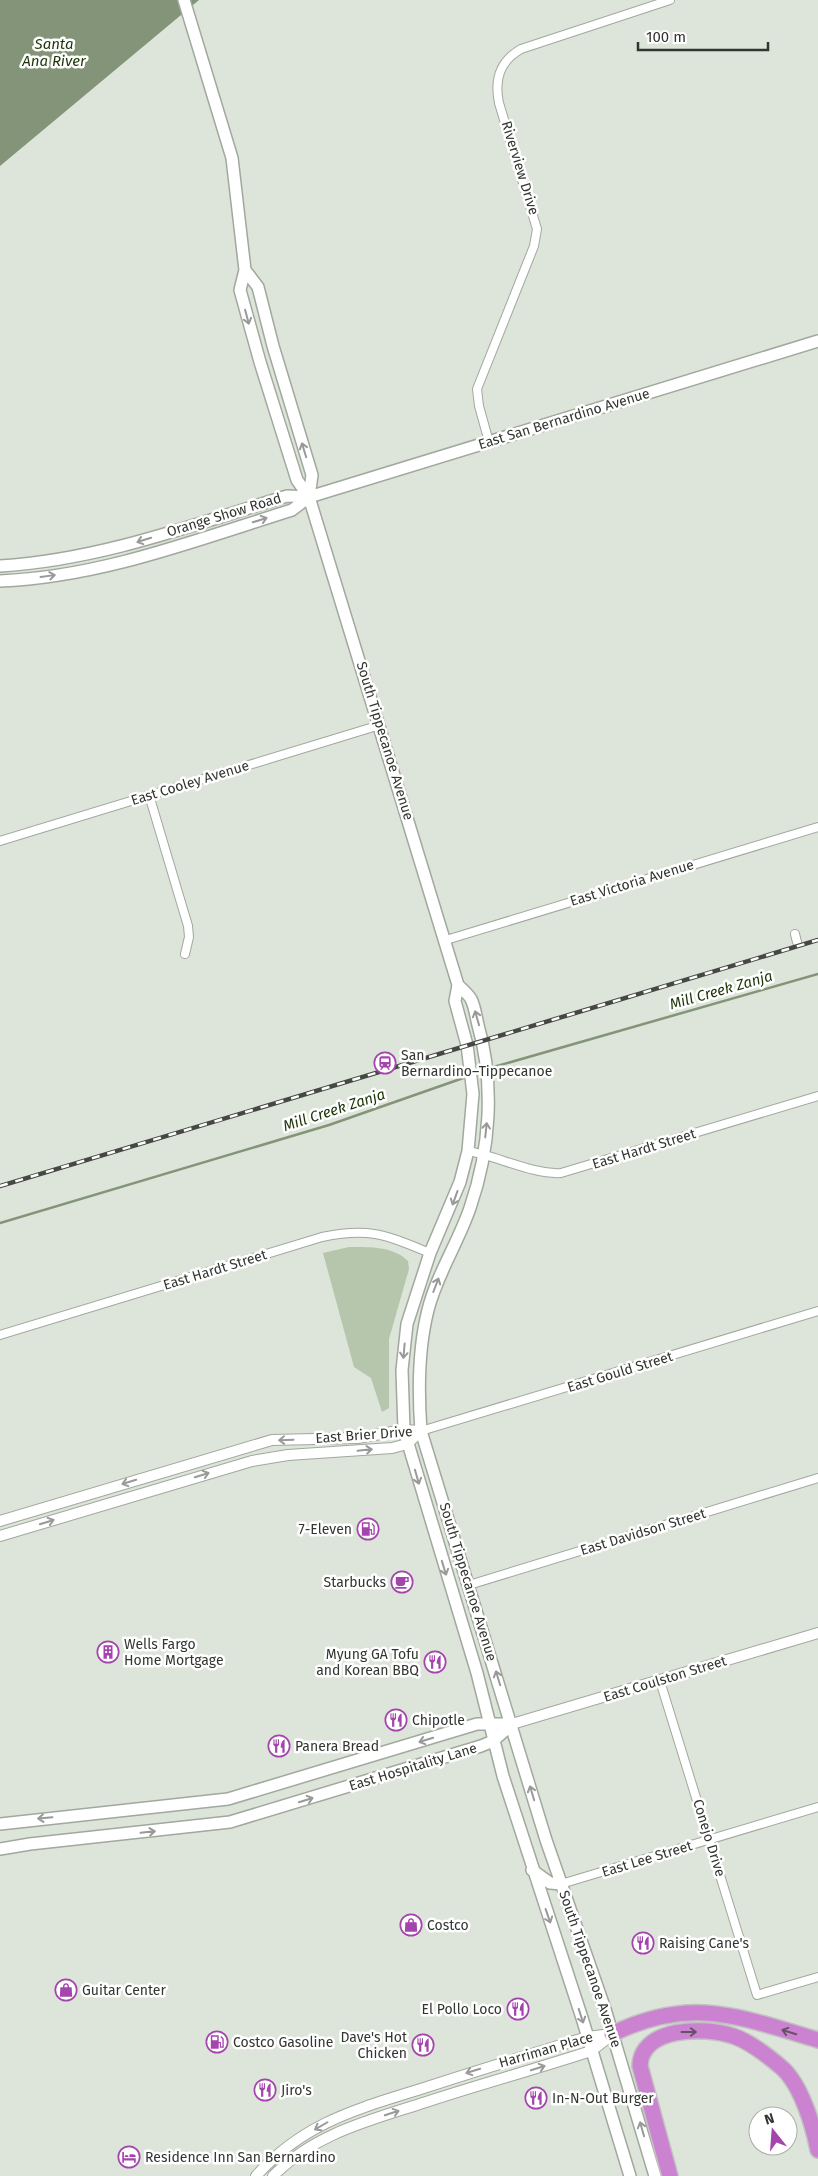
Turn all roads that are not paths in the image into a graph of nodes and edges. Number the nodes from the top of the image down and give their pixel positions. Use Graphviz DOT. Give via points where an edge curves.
graph roads {
  1 [pos="184,0"];
  2 [pos="670,0"];
  3 [pos="245,270"];
  4 [pos="818,341"];
  5 [pos="489,442"];
  6 [pos="309,497"];
  7 [pos="0,566"];
  8 [pos="0,581"];
  9 [pos="380,725"];
  10 [pos="149,795"];
  11 [pos="818,827"];
  12 [pos="0,840"];
  13 [pos="795,934"];
  14 [pos="446,940"];
  15 [pos="797,942"];
  16 [pos="185,954"];
  17 [pos="458,985"];
  18 [pos="818,1096"];
  19 [pos="468,1151"];
  20 [pos="484,1154"];
  21 [pos="430,1253"];
  22 [pos="446,1259"];
  23 [pos="818,1311"];
  24 [pos="0,1335"];
  25 [pos="404,1430"];
  26 [pos="421,1431"];
  27 [pos="407,1444"];
  28 [pos="818,1478"];
  29 [pos="0,1520"];
  30 [pos="0,1536"];
  31 [pos="469,1585"];
  32 [pos="818,1633"];
  33 [pos="660,1681"];
  34 [pos="490,1724"];
  35 [pos="512,1724"];
  36 [pos="493,1741"];
  37 [pos="818,1807"];
  38 [pos="0,1824"];
  39 [pos="709,1839"];
  40 [pos="0,1849"];
  41 [pos="532,1870"];
  42 [pos="561,1884"];
  43 [pos="818,1977"];
  44 [pos="612,2034"];
  45 [pos="587,2037"];
  46 [pos="818,2040"];
  47 [pos="591,2051"];
  48 [pos="818,2150"];
  49 [pos="256,2176"];
  50 [pos="273,2176"];
  51 [pos="630,2176"];
  52 [pos="655,2176"];
  53 [pos="670,2176"];
  1 -- 3 [label="main road, South Tippecanoe Avenue" via="230,152"];
  2 -- 5 [label="street, Riverview Drive" via="521,49 507,59 499,72 496,87 499,103 537,229 534,246 480,379 478,400"];
  6 -- 3 [label="main road, South Tippecanoe Avenue, one-way" via="312,475 258,288"];
  3 -- 6 [label="main road, South Tippecanoe Avenue, one-way" via="240,290 260,362 297,480"];
  4 -- 5 [label="main road, East San Bernardino Avenue"];
  5 -- 6 [label="main road, East San Bernardino Avenue"];
  6 -- 7 [label="main road, Orange Show Road, one-way" via="288,496 85,555"];
  8 -- 6 [label="main road, Orange Show Road, one-way" via="113,564 292,510"];
  6 -- 9 [label="main road, South Tippecanoe Avenue"];
  9 -- 10 [label="street, East Cooley Avenue"];
  9 -- 14 [label="main road, South Tippecanoe Avenue"];
  10 -- 12 [label="street, East Cooley Avenue"];
  10 -- 16 [label="street" via="188,926"];
  11 -- 14 [label="street, East Victoria Avenue"];
  13 -- 15 [label="street"];
  14 -- 17 [label="main road, South Tippecanoe Avenue"];
  17 -- 19 [label="main road, South Tippecanoe Avenue" via="455,1001 470,1061 473,1094"];
  20 -- 17 [label="main road, South Tippecanoe Avenue, one-way" via="488,1084 485,1057 471,998"];
  18 -- 20 [label="street, East Hardt Street" via="561,1173 541,1172"];
  19 -- 20 [label="street, East Hardt Street"];
  19 -- 21 [label="main road, South Tippecanoe Avenue, one-way" via="450,1210"];
  20 -- 22 [label="main road, South Tippecanoe Avenue" via="469,1210"];
  21 -- 22 [label="main road"];
  21 -- 24 [label="street, East Hardt Street" via="393,1237 371,1232 346,1232"];
  21 -- 25 [label="main road, South Tippecanoe Avenue, one-way" via="417,1288 404,1345"];
  26 -- 22 [label="main road, South Tippecanoe Avenue, one-way" via="423,1332"];
  23 -- 26 [label="street, East Gould Street"];
  25 -- 26 [label="street, East Brier Drive"];
  25 -- 27 [label="main road, South Tippecanoe Avenue"];
  25 -- 29 [label="street, East Brier Drive, one-way" via="357,1438 272,1440"];
  26 -- 27 [label="street, East Brier Drive"];
  26 -- 31 [label="main road, South Tippecanoe Avenue"];
  30 -- 27 [label="street, East Brier Drive, one-way" via="252,1461"];
  27 -- 34 [label="main road, South Tippecanoe Avenue, one-way"];
  28 -- 31 [label="street, East Davidson Street"];
  35 -- 31 [label="main road, South Tippecanoe Avenue, one-way"];
  32 -- 33 [label="street, East Coulston Street"];
  33 -- 35 [label="street, East Coulston Street"];
  33 -- 39 [label="street, Conejo Drive"];
  34 -- 35 [label="main road, East Hospitality Lane"];
  34 -- 36 [label="main road, South Tippecanoe Avenue"];
  34 -- 38 [label="main road, East Hospitality Lane, one-way" via="477,1724 228,1799"];
  35 -- 36 [label="main road, East Hospitality Lane"];
  42 -- 35 [label="main road, South Tippecanoe Avenue, one-way"];
  40 -- 36 [label="main road, East Hospitality Lane, one-way" via="230,1822 268,1813"];
  36 -- 41 [label="main road, South Tippecanoe Avenue"];
  37 -- 39 [label="street, East Lee Street"];
  39 -- 42 [label="street, East Lee Street"];
  39 -- 43 [label="street, Conejo Drive" via="757,1995"];
  41 -- 42 [label="main road" via="550,1883"];
  41 -- 45 [label="main road, South Tippecanoe Avenue, one-way"];
  42 -- 44 [label="main road, South Tippecanoe Avenue"];
  44 -- 45 [label="street, Harriman Place"];
  46 -- 44 [label="highway, one-way" via="728,2015 705,2012 678,2012 635,2023"];
  44 -- 47 [label="street, Harriman Place"];
  52 -- 44 [label="main road, South Tippecanoe Avenue, one-way"];
  45 -- 47 [label="main road, South Tippecanoe Avenue"];
  45 -- 49 [label="street, Harriman Place, one-way" via="353,2110 292,2143"];
  50 -- 47 [label="street, Harriman Place, one-way" via="315,2142 349,2127"];
  47 -- 51 [label="main road, South Tippecanoe Avenue"];
  53 -- 48 [label="highway, one-way" via="640,2066 640,2056 645,2048 668,2034 732,2036 782,2068 799,2095 814,2129"];
}
